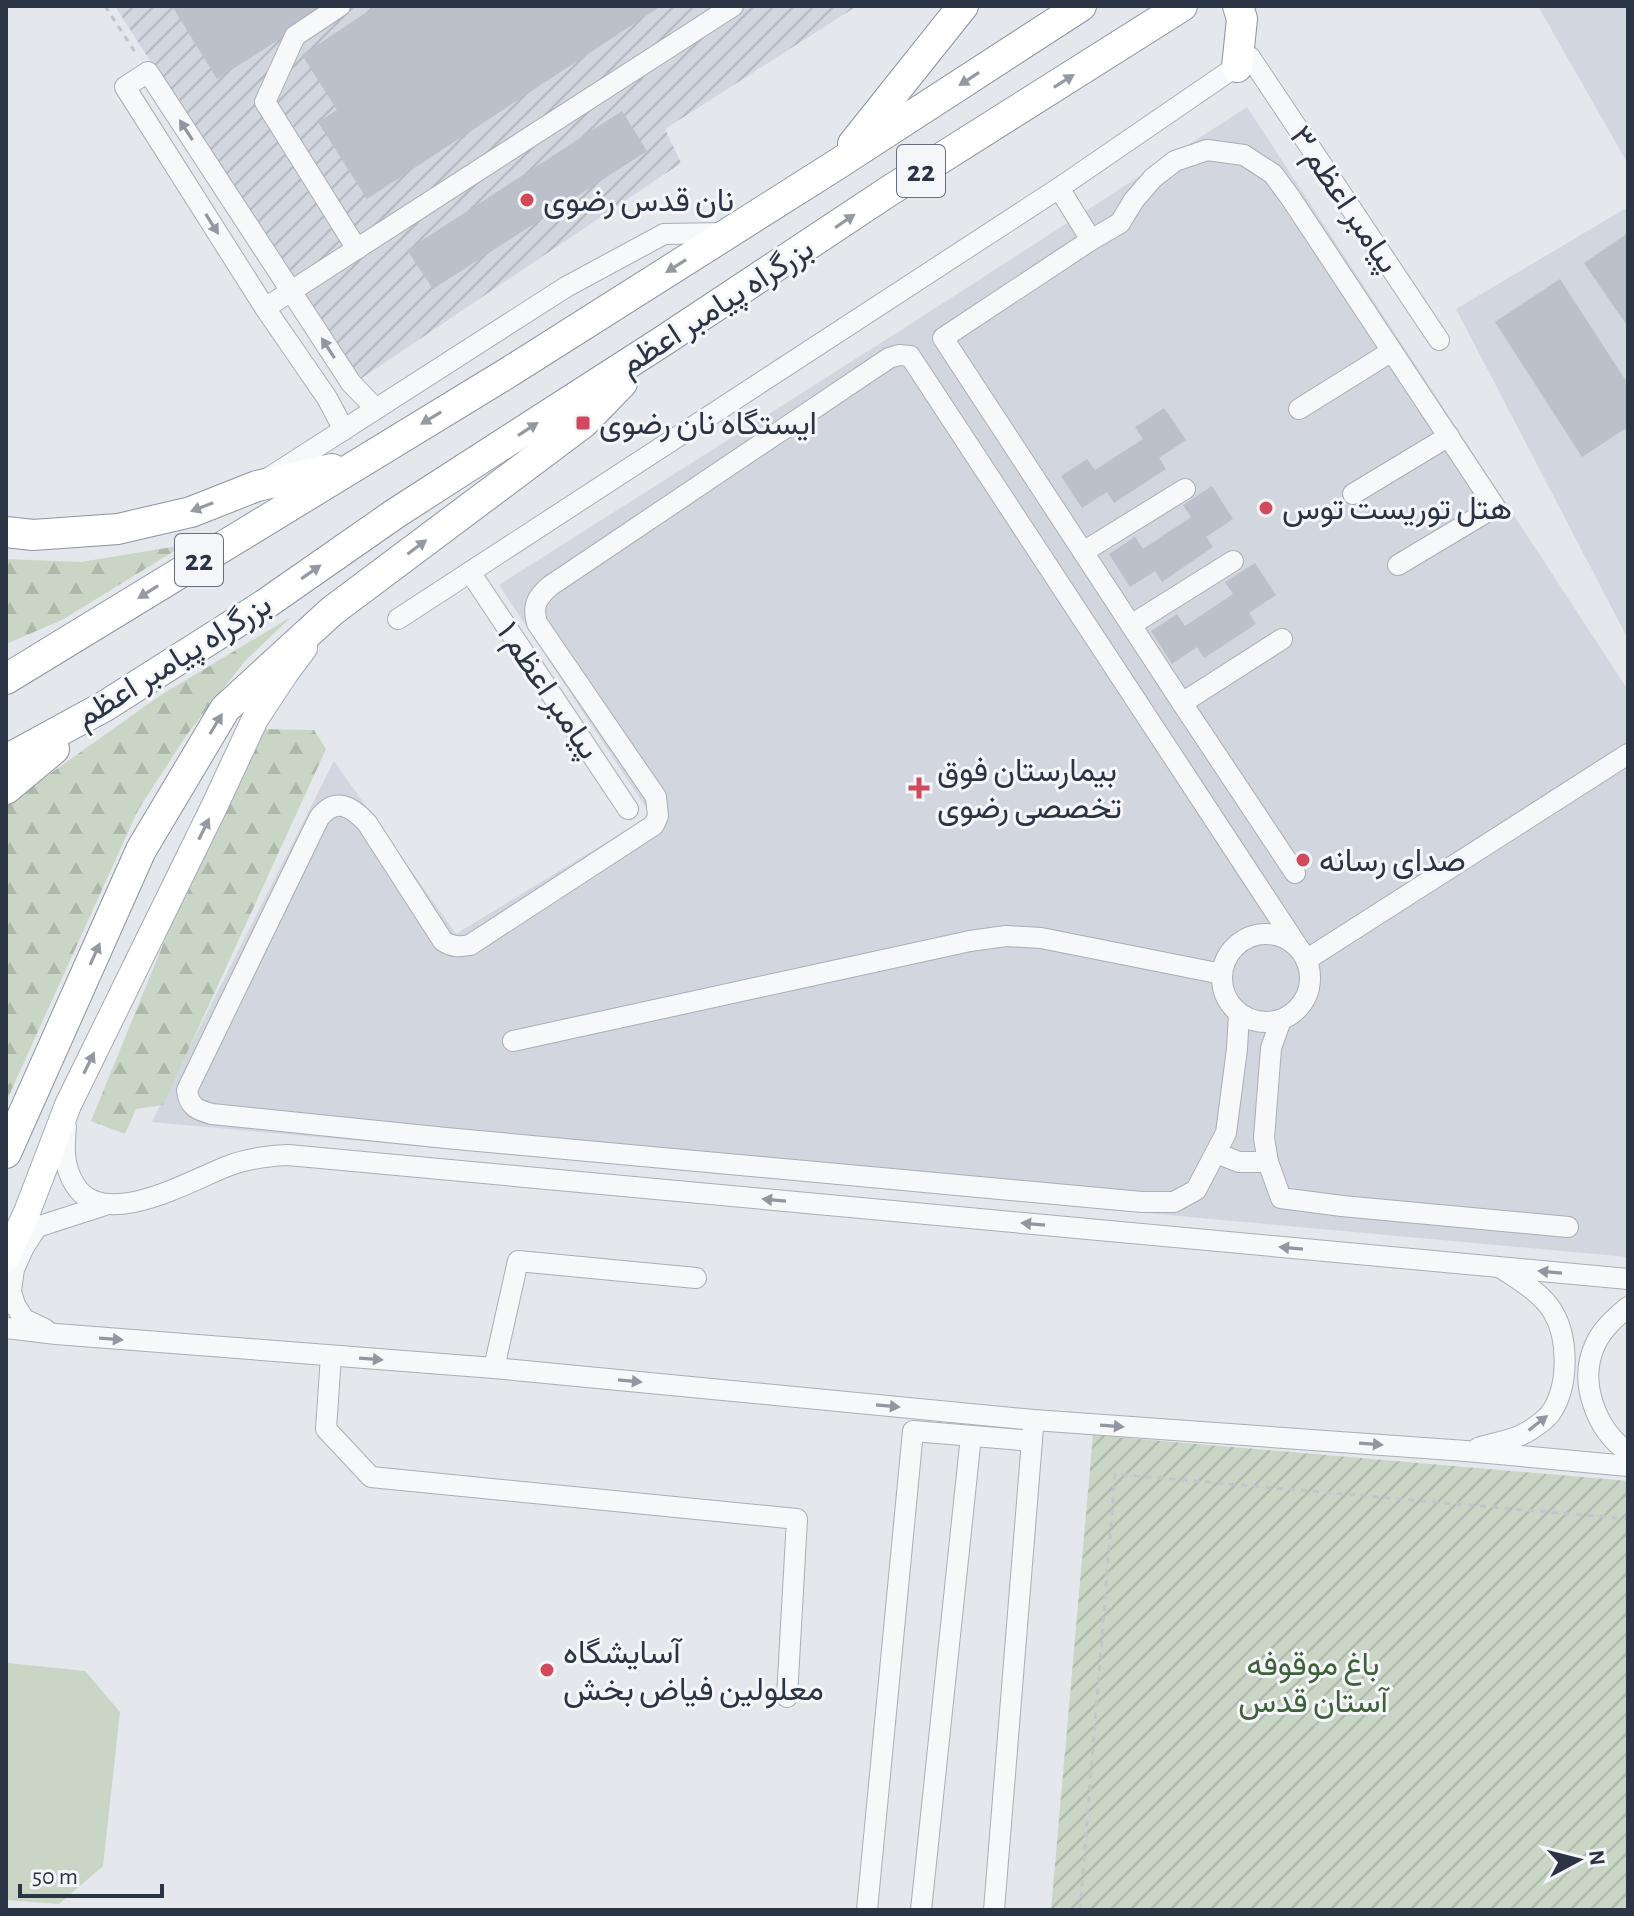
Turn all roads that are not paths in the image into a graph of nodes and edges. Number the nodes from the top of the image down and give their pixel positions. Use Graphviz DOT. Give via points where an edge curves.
graph roads {
  1 [pos="340,6"];
  2 [pos="733,6"];
  3 [pos="963,6"];
  4 [pos="1081,6"];
  5 [pos="1182,6"];
  6 [pos="1238,6"];
  7 [pos="1252,6"];
  8 [pos="1244,62"];
  9 [pos="836,165"];
  10 [pos="1059,188"];
  11 [pos="727,233"];
  12 [pos="1091,240"];
  13 [pos="357,249"];
  14 [pos="293,290"];
  15 [pos="265,308"];
  16 [pos="1439,340"];
  17 [pos="663,341"];
  18 [pos="1392,351"];
  19 [pos="376,409"];
  20 [pos="1299,409"];
  21 [pos="344,430"];
  22 [pos="1449,436"];
  23 [pos="357,463"];
  24 [pos="257,486"];
  25 [pos="1185,489"];
  26 [pos="1353,494"];
  27 [pos="6,532"];
  28 [pos="1083,552"];
  29 [pos="1233,561"];
  30 [pos="1398,565"];
  31 [pos="470,572"];
  32 [pos="332,611"];
  33 [pos="398,619"];
  34 [pos="1131,625"];
  35 [pos="1282,639"];
  36 [pos="41,657"];
  37 [pos="6,670"];
  38 [pos="6,679"];
  39 [pos="1182,703"];
  40 [pos="105,706"];
  41 [pos="1628,754"];
  42 [pos="6,760"];
  43 [pos="6,789"];
  44 [pos="628,809"];
  45 [pos="1295,873"];
  46 [pos="1302,954"];
  47 [pos="1222,974"];
  48 [pos="1239,1013"];
  49 [pos="1281,1020"];
  50 [pos="513,1041"];
  51 [pos="68,1105"];
  52 [pos="6,1153"];
  53 [pos="1216,1153"];
  54 [pos="1268,1162"];
  55 [pos="105,1205"];
  56 [pos="1568,1227"];
  57 [pos="6,1258"];
  58 [pos="1501,1267"];
  59 [pos="696,1278"];
  60 [pos="1628,1279"];
  61 [pos="1628,1307"];
  62 [pos="6,1328"];
  63 [pos="56,1334"];
  64 [pos="331,1356"];
  65 [pos="494,1368"];
  66 [pos="1034,1420"];
  67 [pos="971,1436"];
  68 [pos="1032,1441"];
  69 [pos="1466,1451"];
  70 [pos="1628,1452"];
  71 [pos="1628,1466"];
  72 [pos="787,1697"];
  73 [pos="867,1910"];
  74 [pos="921,1910"];
  75 [pos="994,1910"];
  1 -- 13 [label="street" via="295,36 265,102"];
  2 -- 13 [label="street"];
  3 -- 9 [label="highway"];
  4 -- 9 [label="highway, بزرگراه پیامبر اعظم / 22, one-way"];
  17 -- 5 [label="highway, بزرگراه پیامبر اعظم / 22, one-way"];
  6 -- 8 [label="highway"];
  7 -- 8 [label="highway"];
  8 -- 10 [label="street"];
  8 -- 16 [label="street, پیامبر اعظم ۳"];
  9 -- 11 [label="highway, بزرگراه پیامبر اعظم / 22"];
  10 -- 12 [label="street"];
  10 -- 31 [label="street"];
  11 -- 19 [label="street" via="664,234 566,287"];
  11 -- 23 [label="highway, بزرگراه پیامبر اعظم / 22, one-way"];
  12 -- 18 [label="street" via="1120,223 1153,178 1175,161 1207,150 1244,155 1273,174"];
  12 -- 28 [label="street" via="943,338"];
  13 -- 14 [label="street"];
  14 -- 15 [label="street"];
  14 -- 15 [label="street, one-way" via="148,72 125,87"];
  19 -- 14 [label="street, one-way" via="351,383"];
  15 -- 21 [label="street"];
  32 -- 17 [label="highway, one-way" via="583,423"];
  40 -- 17 [label="highway, بزرگراه پیامبر اعظم, one-way"];
  18 -- 20 [label="street"];
  18 -- 22 [label="street"];
  19 -- 21 [label="street"];
  21 -- 24 [label="street"];
  22 -- 26 [label="street"];
  22 -- 30 [label="street" via="1495,507"];
  23 -- 24 [label="highway"];
  23 -- 36 [label="highway, بزرگراه پیامبر اعظم / 22, one-way"];
  24 -- 27 [label="highway, one-way" via="191,512 118,529"];
  25 -- 28 [label="street"];
  28 -- 34 [label="street"];
  29 -- 34 [label="street"];
  31 -- 33 [label="street"];
  31 -- 44 [label="street, پیامبر اعظم ۱"];
  51 -- 32 [label="main road, one-way" via="255,719"];
  52 -- 32 [label="highway, one-way" via="141,850 225,709"];
  34 -- 39 [label="street"];
  35 -- 39 [label="street"];
  36 -- 37 [label="highway"];
  36 -- 38 [label="highway, بزرگراه پیامبر اعظم"];
  39 -- 45 [label="street"];
  40 -- 42 [label="highway, بزرگراه پیامبر اعظم"];
  40 -- 43 [label="highway"];
  41 -- 46 [label="street"];
  46 -- 47 [label="street" via="1286,939 1258,934 1233,948"];
  46 -- 49 [label="street" via="1309,988 1294,1012"];
  46 -- 53 [label="street" via="910,356 899,355 540,594 537,623 656,797 654,825 470,945 458,947 443,941 354,809 325,810 187,1090 196,1109 212,1114 1142,1202 1174,1202 1196,1190"];
  47 -- 48 [label="street" via="1223,989"];
  47 -- 50 [label="street" via="1041,938 1006,936"];
  48 -- 49 [label="street" via="1252,1020"];
  48 -- 53 [label="street" via="1226,1133"];
  49 -- 54 [label="street" via="1271,1048 1264,1138"];
  51 -- 55 [label="street" via="63,1154 71,1178 81,1195"];
  51 -- 57 [label="main road"];
  53 -- 54 [label="street" via="1239,1162"];
  54 -- 56 [label="street" via="1281,1198"];
  58 -- 55 [label="street, one-way" via="288,1155 256,1157 137,1202"];
  55 -- 63 [label="street" via="37,1227 14,1269 11,1291 24,1319"];
  60 -- 58 [label="street, one-way"];
  69 -- 58 [label="street, one-way" via="1524,1434 1549,1415 1566,1369 1553,1313"];
  59 -- 65 [label="street" via="518,1261"];
  61 -- 70 [label="street" via="1603,1332 1589,1366 1590,1398 1605,1430"];
  62 -- 63 [label="street"];
  63 -- 64 [label="street, one-way"];
  64 -- 65 [label="street, one-way"];
  64 -- 72 [label="street" via="326,1429 371,1477 797,1519"];
  65 -- 66 [label="street, one-way"];
  66 -- 68 [label="street"];
  66 -- 69 [label="street, one-way"];
  67 -- 68 [label="street"];
  67 -- 73 [label="street" via="913,1431"];
  67 -- 74 [label="street"];
  68 -- 75 [label="street"];
  69 -- 71 [label="street"];
}
